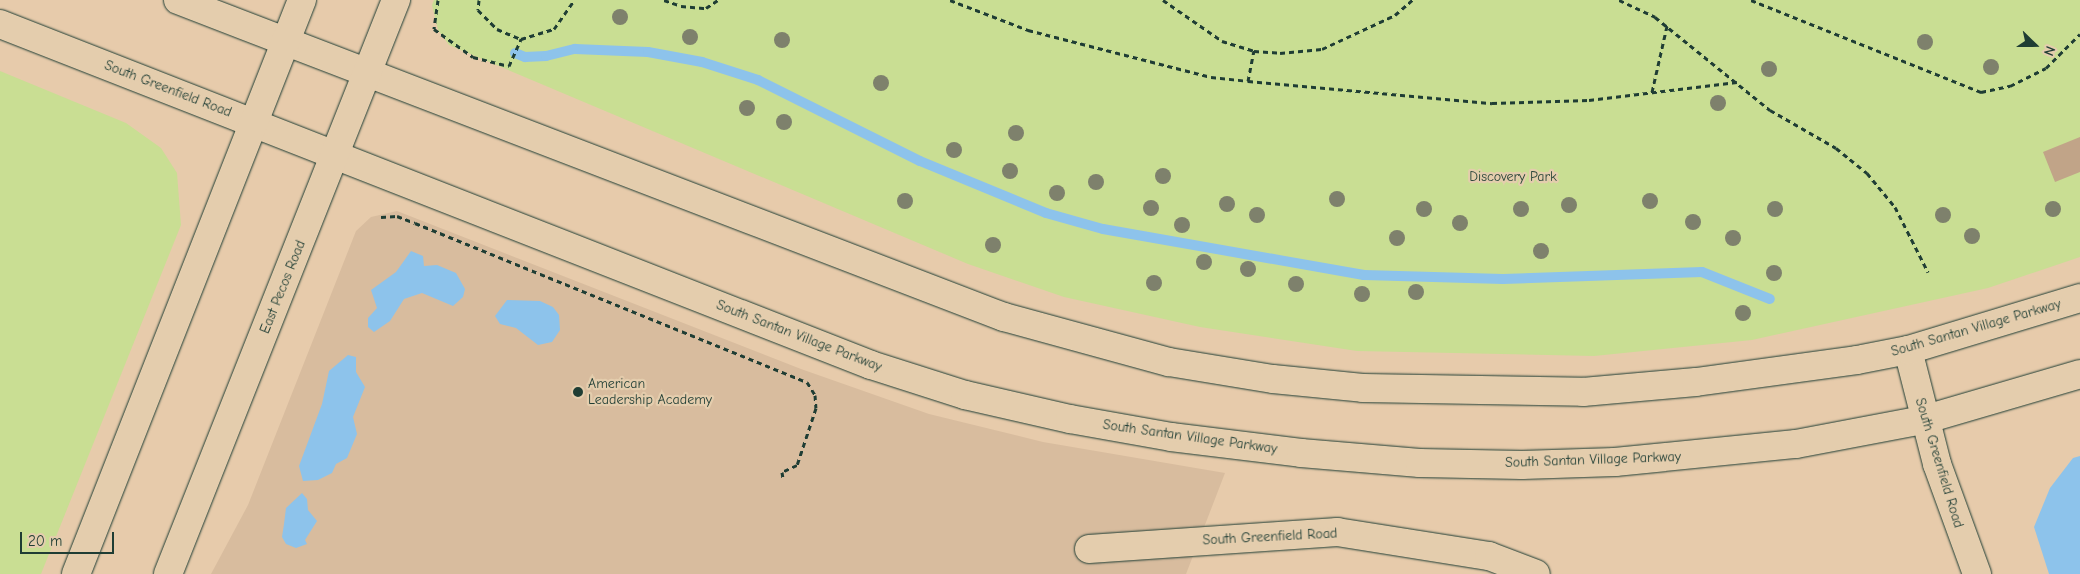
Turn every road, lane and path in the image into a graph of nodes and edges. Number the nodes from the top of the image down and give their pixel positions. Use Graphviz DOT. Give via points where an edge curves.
graph roads {
  1 [pos="178,0"];
  2 [pos="302,0"];
  3 [pos="396,0"];
  4 [pos="438,0"];
  5 [pos="479,0"];
  6 [pos="574,0"];
  7 [pos="664,0"];
  8 [pos="718,0"];
  9 [pos="950,0"];
  10 [pos="1163,0"];
  11 [pos="1412,0"];
  12 [pos="1620,0"];
  13 [pos="1751,0"];
  14 [pos="0,24"];
  15 [pos="1667,26"];
  16 [pos="2080,34"];
  17 [pos="521,38"];
  18 [pos="284,43"];
  19 [pos="1254,51"];
  20 [pos="367,75"];
  21 [pos="1248,81"];
  22 [pos="1737,82"];
  23 [pos="1652,92"];
  24 [pos="253,122"];
  25 [pos="336,156"];
  26 [pos="381,217"];
  27 [pos="1928,272"];
  28 [pos="2080,298"];
  29 [pos="1908,350"];
  30 [pos="2080,374"];
  31 [pos="1923,420"];
  32 [pos="782,478"];
  33 [pos="1089,549"];
  34 [pos="76,574"];
  35 [pos="168,574"];
  36 [pos="1536,574"];
  37 [pos="1977,574"];
  1 -- 18 [label="main road"];
  2 -- 18 [label="main road"];
  3 -- 20 [label="main road, East Pecos Road"];
  4 -- 17 [label="path" via="434,29 473,57 509,66"];
  5 -- 17 [label="path" via="478,10 497,29"];
  6 -- 17 [label="path" via="554,29"];
  7 -- 8 [label="path" via="681,6 706,8"];
  9 -- 21 [label="path" via="1028,30 1211,77"];
  10 -- 19 [label="path" via="1222,40"];
  11 -- 19 [label="path" via="1395,15 1322,49"];
  12 -- 15 [label="path"];
  13 -- 16 [label="path" via="1981,92 2010,86 2046,68"];
  14 -- 24 [label="main road, South Greenfield Road"];
  15 -- 22 [label="path"];
  15 -- 23 [label="path"];
  18 -- 20 [label="main road"];
  18 -- 24 [label="main road"];
  19 -- 21 [label="path"];
  20 -- 25 [label="main road, East Pecos Road"];
  20 -- 29 [label="main road, South Santan Village Parkway" via="1004,317 1169,362 1273,380 1363,388 1583,392 1774,373"];
  21 -- 23 [label="path" via="1492,103 1589,100"];
  22 -- 23 [label="path"];
  22 -- 27 [label="path" via="1770,110 1836,148 1867,173 1895,207"];
  24 -- 25 [label="main road, South Greenfield Road"];
  24 -- 34 [label="main road"];
  25 -- 31 [label="main road, South Santan Village Parkway" via="871,365 965,395 1070,419 1171,437 1302,453 1420,462 1522,465 1714,454 1796,444"];
  25 -- 35 [label="main road, East Pecos Road"];
  26 -- 32 [label="path" via="397,216 807,382 815,395 816,408 797,465 782,472"];
  28 -- 29 [label="main road, South Santan Village Parkway"];
  29 -- 31 [label="main road, South Greenfield Road"];
  30 -- 31 [label="main road, South Santan Village Parkway"];
  31 -- 37 [label="main road, South Greenfield Road"];
  33 -- 36 [label="main road, South Greenfield Road" via="1337,532 1489,556"];
}
